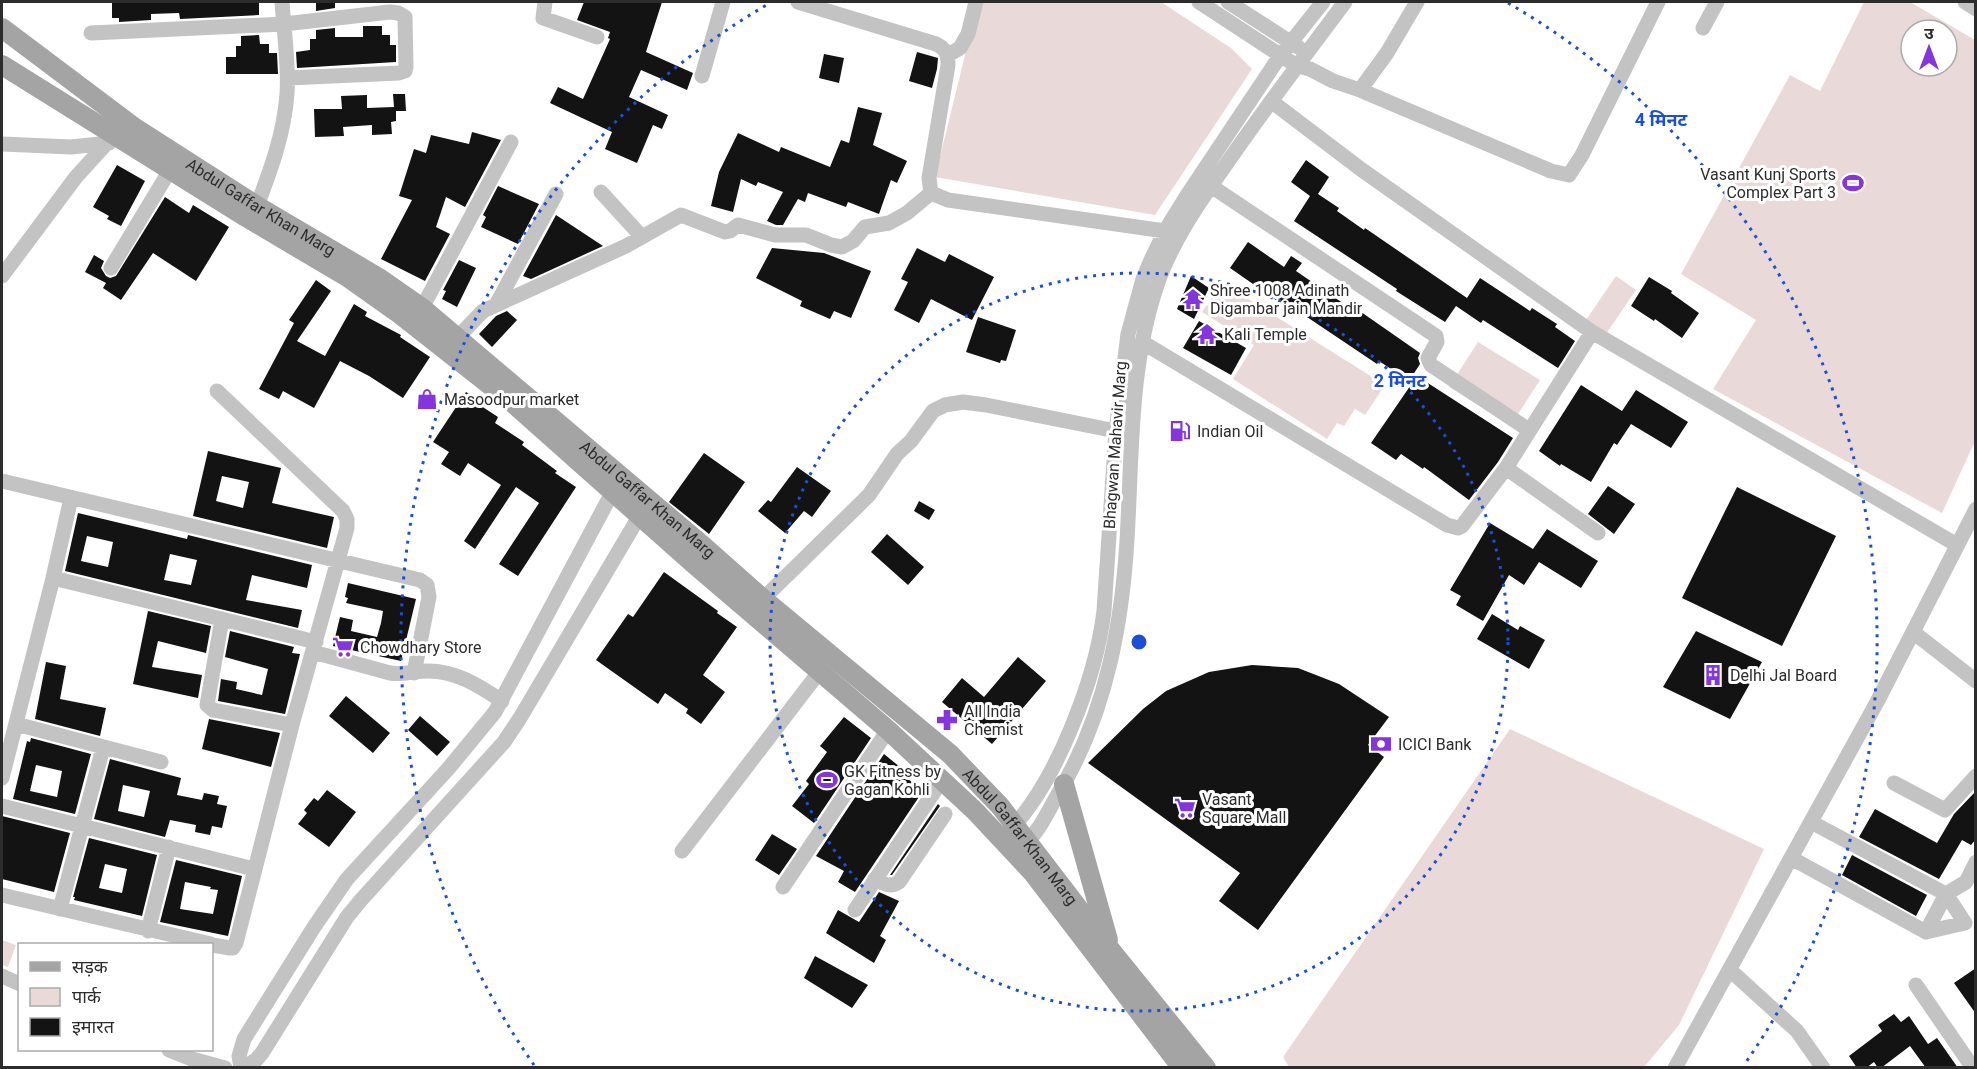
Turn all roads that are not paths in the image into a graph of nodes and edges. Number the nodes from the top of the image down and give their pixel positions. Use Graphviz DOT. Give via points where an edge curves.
graph roads {
  1 [pos="282,2"];
  2 [pos="545,2"];
  3 [pos="723,2"];
  4 [pos="798,2"];
  5 [pos="976,2"];
  6 [pos="1199,2"];
  7 [pos="1228,2"];
  8 [pos="1323,2"];
  9 [pos="1345,2"];
  10 [pos="1417,2"];
  11 [pos="1658,2"];
  12 [pos="1717,2"];
  13 [pos="1965,2"];
  14 [pos="1976,9"];
  15 [pos="284,24"];
  16 [pos="2,28"];
  17 [pos="1703,28"];
  18 [pos="91,33"];
  19 [pos="597,37"];
  20 [pos="1290,42"];
  21 [pos="1306,53"];
  22 [pos="948,55"];
  23 [pos="1280,56"];
  24 [pos="2,65"];
  25 [pos="1297,66"];
  26 [pos="702,76"];
  27 [pos="288,78"];
  28 [pos="1360,90"];
  29 [pos="1271,101"];
  30 [pos="122,137"];
  31 [pos="511,142"];
  32 [pos="4,147"];
  33 [pos="170,170"];
  34 [pos="1210,186"];
  35 [pos="601,192"];
  36 [pos="931,193"];
  37 [pos="556,194"];
  38 [pos="257,206"];
  39 [pos="1165,231"];
  40 [pos="642,237"];
  41 [pos="111,268"];
  42 [pos="2,276"];
  43 [pos="496,305"];
  44 [pos="423,308"];
  45 [pos="1592,332"];
  46 [pos="458,337"];
  47 [pos="1142,342"];
  48 [pos="217,391"];
  49 [pos="1131,429"];
  50 [pos="1116,430"];
  51 [pos="1530,430"];
  52 [pos="1506,468"];
  53 [pos="2,481"];
  54 [pos="613,491"];
  55 [pos="70,498"];
  56 [pos="1976,508"];
  57 [pos="640,515"];
  58 [pos="1598,532"];
  59 [pos="1957,545"];
  60 [pos="338,561"];
  61 [pos="53,578"];
  62 [pos="763,599"];
  63 [pos="222,619"];
  64 [pos="1913,632"];
  65 [pos="315,647"];
  66 [pos="820,671"];
  67 [pos="414,673"];
  68 [pos="1976,681"];
  69 [pos="502,701"];
  70 [pos="16,724"];
  71 [pos="292,725"];
  72 [pos="888,730"];
  73 [pos="103,748"];
  74 [pos="161,762"];
  75 [pos="1976,776"];
  76 [pos="2,778"];
  77 [pos="942,780"];
  78 [pos="1894,783"];
  79 [pos="1064,784"];
  80 [pos="2,806"];
  81 [pos="945,814"];
  82 [pos="1811,822"];
  83 [pos="84,826"];
  84 [pos="1014,839"];
  85 [pos="169,847"];
  86 [pos="682,851"];
  87 [pos="1791,858"];
  88 [pos="1976,862"];
  89 [pos="254,869"];
  90 [pos="875,879"];
  91 [pos="1971,883"];
  92 [pos="783,887"];
  93 [pos="339,890"];
  94 [pos="1946,894"];
  95 [pos="2,895"];
  96 [pos="358,904"];
  97 [pos="60,909"];
  98 [pos="855,910"];
  99 [pos="148,931"];
  100 [pos="1926,932"];
  101 [pos="202,943"];
  102 [pos="213,945"];
  103 [pos="1111,950"];
  104 [pos="1730,970"];
  105 [pos="2,976"];
  106 [pos="18,983"];
  107 [pos="1916,986"];
  108 [pos="172,1051"];
  109 [pos="225,1068"];
  110 [pos="242,1068"];
  111 [pos="1182,1068"];
  112 [pos="1206,1068"];
  113 [pos="1675,1068"];
  114 [pos="1823,1068"];
  115 [pos="1973,1068"];
  1 -- 15 [label="street"];
  2 -- 19 [label="street" via="543,18"];
  3 -- 26 [label="street"];
  4 -- 22 [label="street" via="936,44"];
  5 -- 22 [label="street" via="968,34 960,48"];
  6 -- 23 [label="street"];
  7 -- 20 [label="street"];
  8 -- 20 [label="street, Bhagwan Mahavir Marg"];
  9 -- 21 [label="street, Bhagwan Mahavir Marg"];
  10 -- 28 [label="street"];
  11 -- 28 [label="street" via="1569,175 1551,171"];
  12 -- 17 [label="street"];
  13 -- 14 [label="street"];
  15 -- 18 [label="street"];
  15 -- 27 [label="street"];
  15 -- 27 [label="street" via="390,12 402,14 406,23 405,71"];
  16 -- 30 [label="main road, Abdul Gaffar Khan Marg"];
  20 -- 21 [label="street"];
  20 -- 23 [label="street, Bhagwan Mahavir Marg"];
  21 -- 25 [label="street, Bhagwan Mahavir Marg"];
  22 -- 36 [label="street" via="929,178"];
  23 -- 25 [label="street"];
  23 -- 39 [label="street, Bhagwan Mahavir Marg"];
  24 -- 30 [label="main road, Abdul Gaffar Khan Marg"];
  25 -- 28 [label="street"];
  25 -- 29 [label="street, Bhagwan Mahavir Marg"];
  27 -- 38 [label="street" via="277,150"];
  29 -- 34 [label="street, Bhagwan Mahavir Marg"];
  29 -- 45 [label="street"];
  30 -- 32 [label="street" via="70,147"];
  30 -- 33 [label="main road, Abdul Gaffar Khan Marg"];
  30 -- 38 [label="main road, Abdul Gaffar Khan Marg"];
  30 -- 42 [label="street" via="76,177"];
  31 -- 44 [label="street"];
  33 -- 41 [label="street"];
  33 -- 54 [label="main road, Abdul Gaffar Khan Marg" via="349,278 397,312 514,404"];
  34 -- 47 [label="street, Bhagwan Mahavir Marg" via="1164,268"];
  34 -- 51 [label="street" via="1436,336 1428,358 1431,365"];
  35 -- 40 [label="street"];
  36 -- 39 [label="street" via="948,200"];
  36 -- 40 [label="street" via="889,223 864,227 842,247 806,235 775,235 738,225 725,232 681,215"];
  37 -- 43 [label="street"];
  38 -- 44 [label="main road, Abdul Gaffar Khan Marg" via="371,272"];
  39 -- 50 [label="street, Bhagwan Mahavir Marg" via="1132,315"];
  40 -- 43 [label="street"];
  43 -- 46 [label="street" via="483,311"];
  44 -- 46 [label="main road, Abdul Gaffar Khan Marg"];
  45 -- 51 [label="street"];
  45 -- 59 [label="street"];
  46 -- 62 [label="main road, Abdul Gaffar Khan Marg"];
  47 -- 49 [label="street, Bhagwan Mahavir Marg"];
  47 -- 52 [label="street" via="1452,527 1462,526"];
  48 -- 60 [label="street" via="343,511 348,519"];
  49 -- 50 [label="street"];
  49 -- 79 [label="street, Bhagwan Mahavir Marg" via="1126,556 1117,635 1094,721"];
  50 -- 62 [label="street" via="986,405 945,405 933,411 897,454 870,495"];
  50 -- 84 [label="street, Bhagwan Mahavir Marg" via="1102,633 1078,708 1054,765"];
  51 -- 52 [label="street"];
  52 -- 58 [label="street"];
  53 -- 55 [label="street"];
  54 -- 57 [label="main road, Abdul Gaffar Khan Marg"];
  54 -- 69 [label="street"];
  55 -- 60 [label="street"];
  55 -- 61 [label="street"];
  56 -- 59 [label="street"];
  57 -- 66 [label="main road, Abdul Gaffar Khan Marg"];
  57 -- 96 [label="street" via="504,742"];
  59 -- 64 [label="street"];
  60 -- 65 [label="street"];
  60 -- 67 [label="street" via="420,580 427,585 429,597"];
  61 -- 63 [label="street"];
  61 -- 70 [label="street"];
  62 -- 84 [label="main road, Abdul Gaffar Khan Marg" via="950,754"];
  63 -- 65 [label="street"];
  63 -- 71 [label="street" via="207,705 213,710"];
  64 -- 68 [label="street"];
  64 -- 82 [label="street"];
  65 -- 67 [label="street" via="390,674"];
  65 -- 71 [label="street"];
  66 -- 72 [label="main road, Abdul Gaffar Khan Marg"];
  66 -- 86 [label="street"];
  67 -- 69 [label="street" via="450,674"];
  69 -- 93 [label="street" via="466,748"];
  70 -- 73 [label="street"];
  70 -- 76 [label="street"];
  71 -- 89 [label="street"];
  72 -- 77 [label="main road, Abdul Gaffar Khan Marg"];
  72 -- 92 [label="street"];
  73 -- 74 [label="street"];
  73 -- 83 [label="street"];
  75 -- 78 [label="street" via="1945,810"];
  77 -- 84 [label="main road, Abdul Gaffar Khan Marg"];
  77 -- 90 [label="street"];
  79 -- 84 [label="street, Bhagwan Mahavir Marg"];
  79 -- 103 [label="main road"];
  80 -- 83 [label="street"];
  81 -- 90 [label="street" via="899,882 893,886"];
  82 -- 87 [label="street"];
  82 -- 94 [label="street"];
  83 -- 85 [label="street"];
  83 -- 97 [label="street"];
  84 -- 103 [label="main road, Abdul Gaffar Khan Marg"];
  84 -- 111 [label="main road, Abdul Gaffar Khan Marg"];
  85 -- 89 [label="street"];
  85 -- 99 [label="street"];
  87 -- 100 [label="street"];
  87 -- 104 [label="street"];
  88 -- 91 [label="street"];
  89 -- 102 [label="street" via="235,946"];
  90 -- 98 [label="street"];
  91 -- 94 [label="street"];
  93 -- 96 [label="street"];
  93 -- 110 [label="street" via="244,1040 239,1056"];
  94 -- 100 [label="street"];
  94 -- 100 [label="street" via="1965,923"];
  95 -- 97 [label="street"];
  96 -- 110 [label="street" via="256,1060"];
  97 -- 99 [label="street"];
  99 -- 101 [label="street"];
  103 -- 112 [label="main road, Abdul Gaffar Khan Marg"];
  104 -- 113 [label="street"];
  104 -- 114 [label="street" via="1797,1031"];
  105 -- 106 [label="street"];
  107 -- 115 [label="street"];
  108 -- 109 [label="street"];
}
